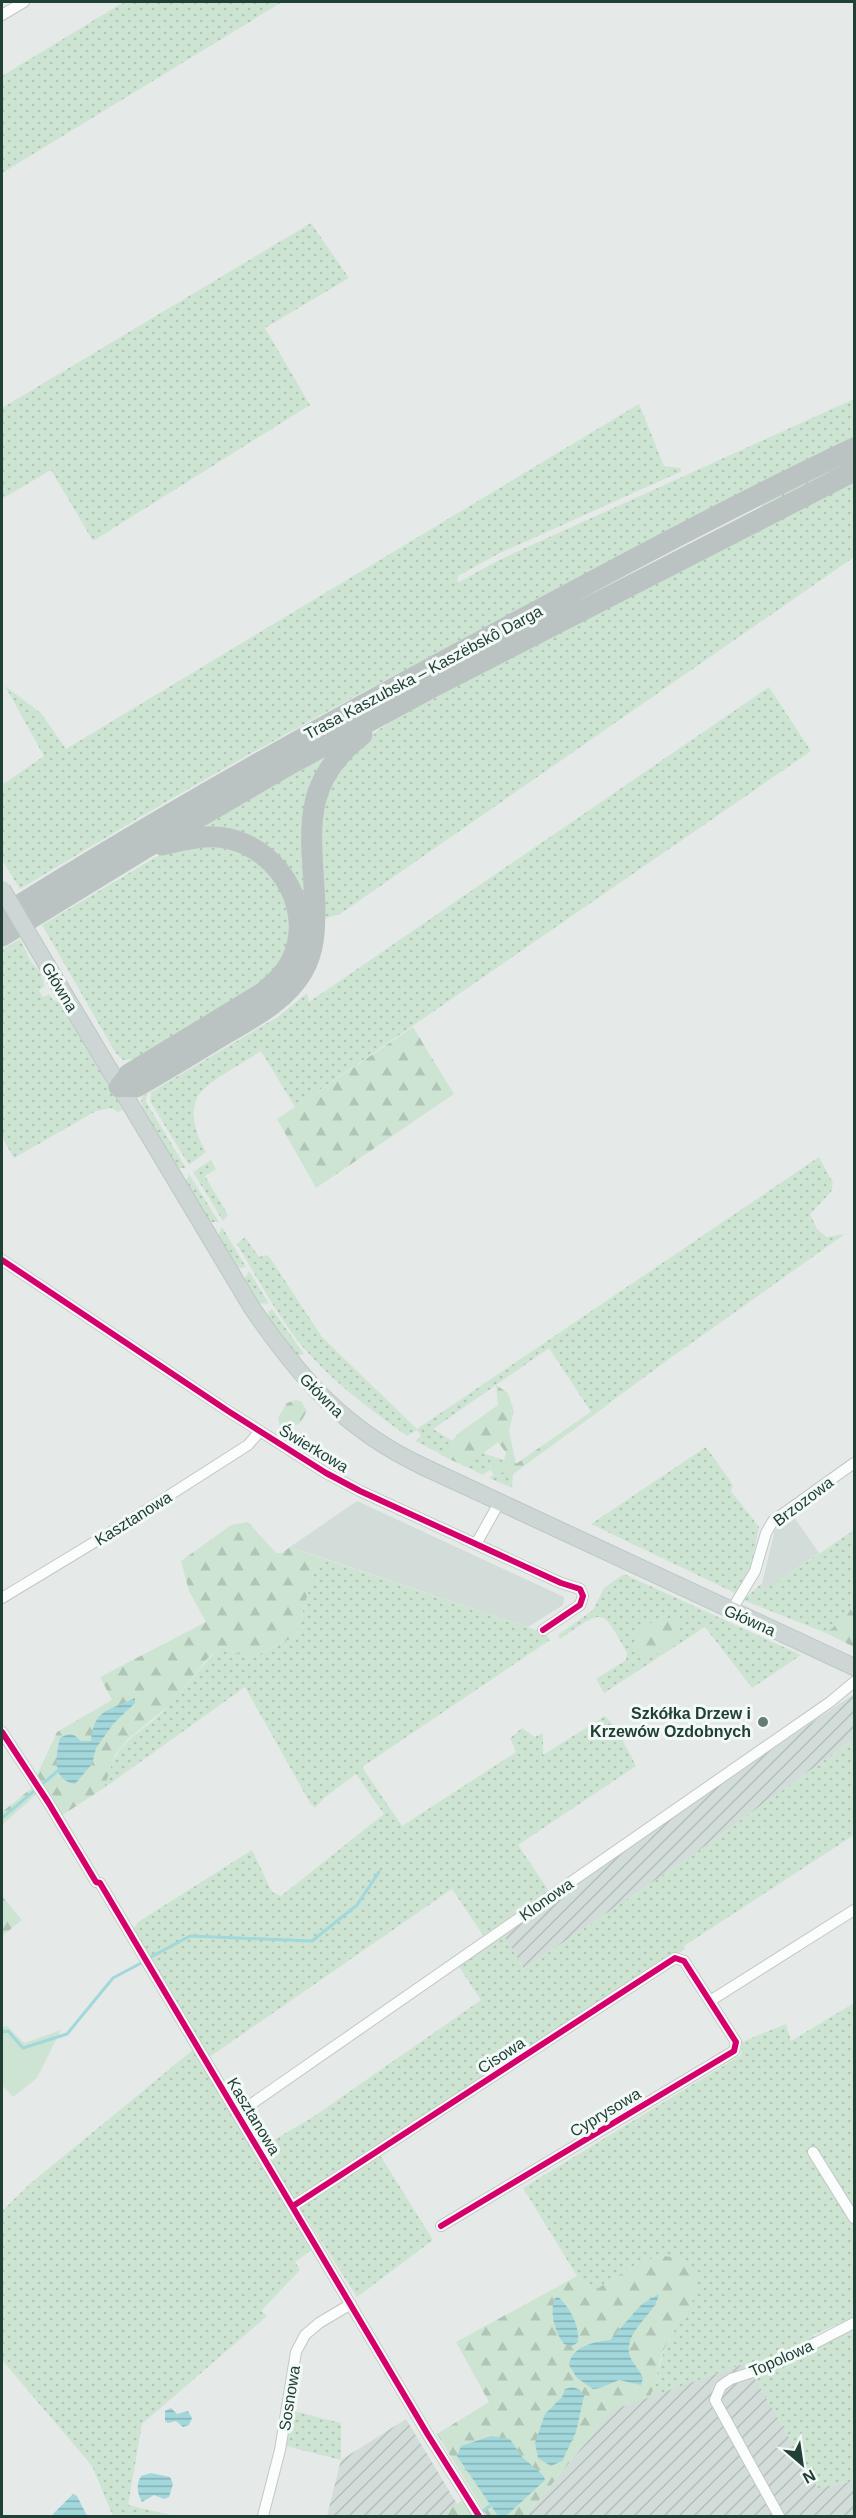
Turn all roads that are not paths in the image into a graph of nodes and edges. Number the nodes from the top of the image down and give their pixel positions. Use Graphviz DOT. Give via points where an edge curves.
graph roads {
  1 [pos="24,2"];
  2 [pos="2,15"];
  3 [pos="855,448"];
  4 [pos="855,471"];
  5 [pos="433,687"];
  6 [pos="144,849"];
  7 [pos="2,889"];
  8 [pos="2,916"];
  9 [pos="2,936"];
  10 [pos="119,1087"];
  11 [pos="2,1260"];
  12 [pos="260,1431"];
  13 [pos="855,1463"];
  14 [pos="499,1503"];
  15 [pos="476,1544"];
  16 [pos="2,1598"];
  17 [pos="731,1611"];
  18 [pos="543,1630"];
  19 [pos="853,1664"];
  20 [pos="855,1682"];
  21 [pos="2,1732"];
  22 [pos="855,1910"];
  23 [pos="710,2001"];
  24 [pos="237,2114"];
  25 [pos="813,2152"];
  26 [pos="292,2206"];
  27 [pos="855,2218"];
  28 [pos="441,2226"];
  29 [pos="351,2304"];
  30 [pos="855,2323"];
  31 [pos="263,2517"];
  32 [pos="479,2517"];
  33 [pos="779,2517"];
  1 -- 2 [label="street"];
  3 -- 8 [label="highway, Trasa Kaszubska – Kaszëbskô Darga" via="604,575 334,720 184,805"];
  4 -- 5 [label="highway, Trasa Kaszubska – Kaszëbskô Darga"];
  5 -- 6 [label="highway, Trasa Kaszubska – Kaszëbskô Darga"];
  5 -- 10 [label="highway" via="343,750 319,785 312,824 314,937 309,960 295,983 262,1012 155,1076 136,1087"];
  6 -- 9 [label="highway, Trasa Kaszubska – Kaszëbskô Darga"];
  6 -- 10 [label="highway" via="217,836 258,851 288,883 298,910 299,938 291,962 275,983 129,1074"];
  7 -- 10 [label="main road, Główna, bridge"];
  10 -- 14 [label="main road, Główna" via="252,1308 313,1389 393,1453"];
  11 -- 12 [label="street, Świerkowa"];
  12 -- 15 [label="street, Świerkowa" via="360,1491"];
  12 -- 16 [label="street, Kasztanowa" via="248,1445"];
  13 -- 17 [label="street, Brzozowa" via="773,1521 755,1572"];
  14 -- 15 [label="street"];
  14 -- 17 [label="main road, Główna"];
  15 -- 18 [label="street, Świerkowa" via="580,1589 580,1605"];
  17 -- 19 [label="main road, Główna"];
  20 -- 24 [label="street, Klonowa"];
  21 -- 24 [label="street, Kasztanowa" via="100,1883"];
  22 -- 23 [label="street"];
  23 -- 26 [label="street, Cisowa" via="684,1960 675,1958"];
  23 -- 28 [label="street, Cyprysowa" via="736,2042 734,2051"];
  24 -- 26 [label="street, Kasztanowa"];
  25 -- 27 [label="street"];
  26 -- 29 [label="street, Kasztanowa"];
  29 -- 31 [label="street, Sosnowa" via="319,2323 296,2352 280,2450"];
  29 -- 32 [label="street, Kasztanowa"];
  30 -- 33 [label="street, Topolowa" via="771,2366 731,2379 721,2386 715,2400"];
}
